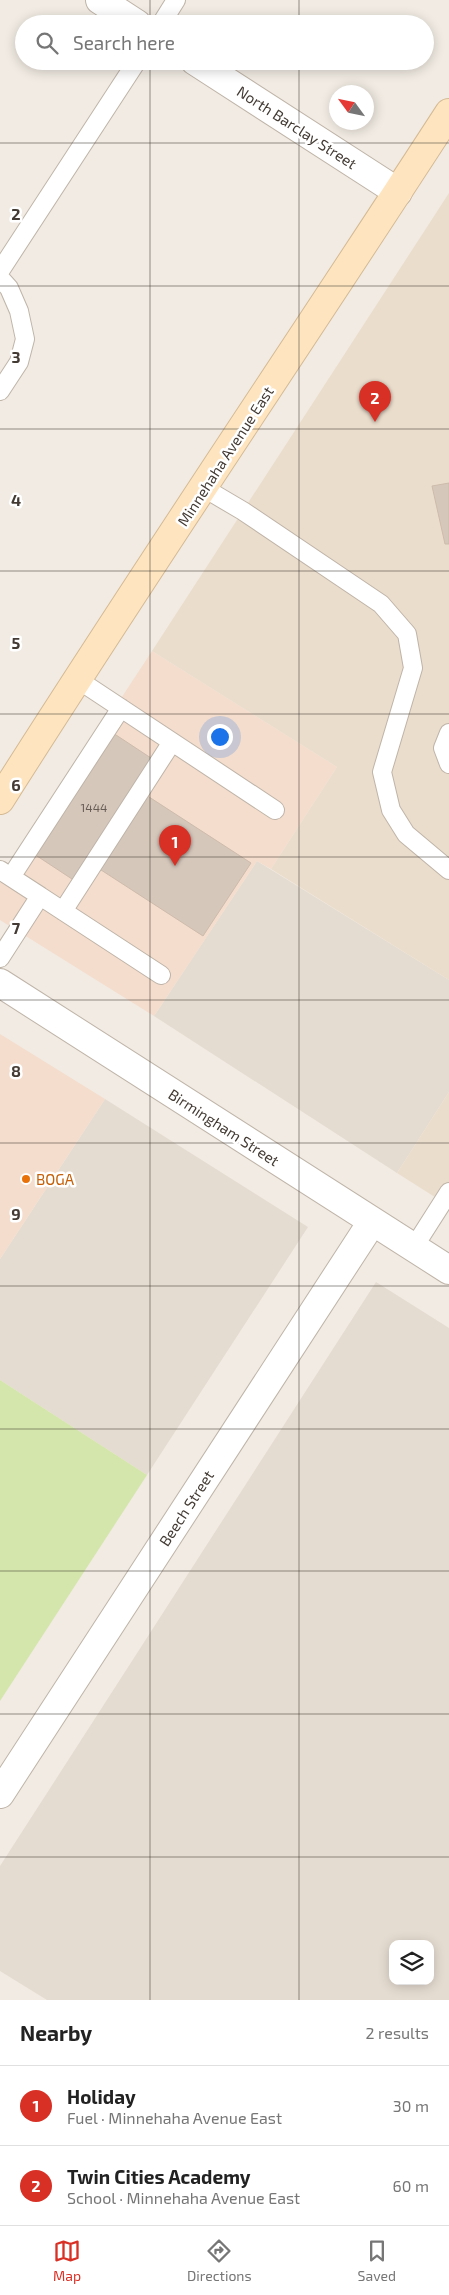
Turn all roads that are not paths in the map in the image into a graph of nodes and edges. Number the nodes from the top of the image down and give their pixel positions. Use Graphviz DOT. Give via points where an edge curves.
graph roads {
  1 [pos="100,0"];
  2 [pos="176,0"];
  3 [pos="123,15"];
  4 [pos="167,15"];
  5 [pos="131,70"];
  6 [pos="210,70"];
  7 [pos="449,113"];
  8 [pos="398,192"];
  9 [pos="0,271"];
  10 [pos="0,278"];
  11 [pos="0,391"];
  12 [pos="204,488"];
  13 [pos="77,679"];
  14 [pos="121,708"];
  15 [pos="449,733"];
  16 [pos="172,742"];
  17 [pos="449,764"];
  18 [pos="0,800"];
  19 [pos="275,810"];
  20 [pos="449,870"];
  21 [pos="6,873"];
  22 [pos="40,896"];
  23 [pos="63,911"];
  24 [pos="0,958"];
  25 [pos="162,975"];
  26 [pos="0,983"];
  27 [pos="449,1192"];
  28 [pos="372,1222"];
  29 [pos="414,1247"];
  30 [pos="449,1270"];
  31 [pos="0,1794"];
  1 -- 3 [label="street"];
  2 -- 4 [label="lane"];
  5 -- 9 [label="lane"];
  6 -- 8 [label="street, North Barclay Street"];
  7 -- 8 [label="main road, Minnehaha Avenue East"];
  8 -- 12 [label="main road, Minnehaha Avenue East"];
  10 -- 11 [label="lane" via="9,288 19,311 26,338 19,362"];
  12 -- 13 [label="main road, Minnehaha Avenue East"];
  12 -- 20 [label="lane" via="381,604 407,634 413,668 382,772 391,810 406,834"];
  13 -- 14 [label="lane"];
  13 -- 18 [label="main road, Minnehaha Avenue East"];
  14 -- 16 [label="lane"];
  14 -- 21 [label="lane"];
  15 -- 17 [label="lane" via="443,748"];
  16 -- 19 [label="lane"];
  16 -- 23 [label="lane"];
  21 -- 22 [label="lane"];
  22 -- 23 [label="lane"];
  22 -- 24 [label="lane"];
  23 -- 25 [label="lane"];
  26 -- 28 [label="street, Birmingham Street"];
  27 -- 29 [label="lane"];
  28 -- 29 [label="street, Birmingham Street"];
  28 -- 31 [label="street, Beech Street"];
  29 -- 30 [label="street, Birmingham Street"];
}
